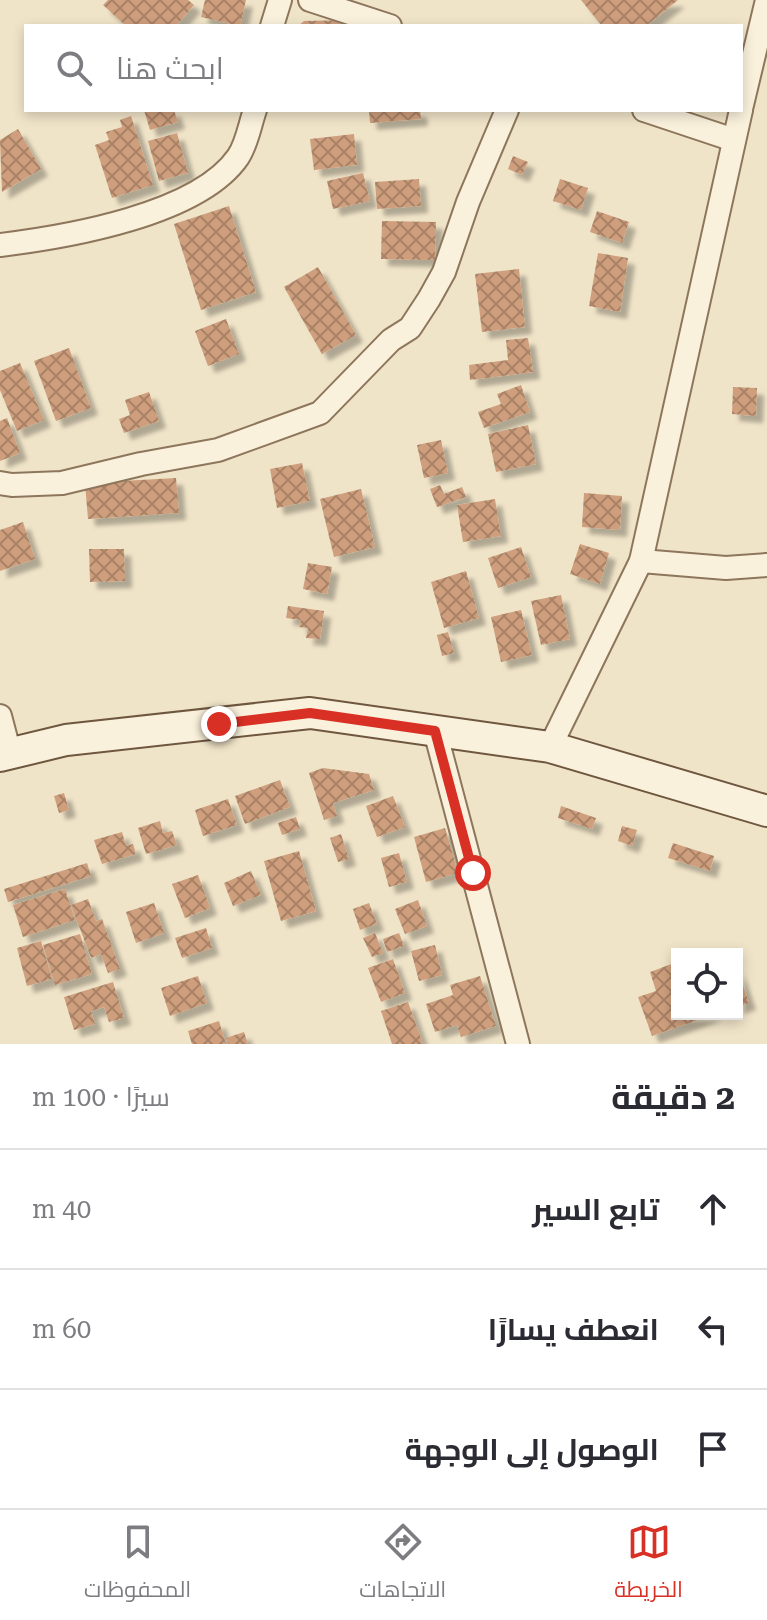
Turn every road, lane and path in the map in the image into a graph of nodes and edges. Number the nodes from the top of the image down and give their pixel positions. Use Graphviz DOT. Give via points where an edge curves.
graph roads {
  1 [pos="280,0"];
  2 [pos="310,0"];
  3 [pos="767,0"];
  4 [pos="273,24"];
  5 [pos="384,24"];
  6 [pos="743,102"];
  7 [pos="254,112"];
  8 [pos="506,112"];
  9 [pos="650,112"];
  10 [pos="741,112"];
  11 [pos="734,140"];
  12 [pos="0,245"];
  13 [pos="0,483"];
  14 [pos="641,561"];
  15 [pos="767,565"];
  16 [pos="0,716"];
  17 [pos="435,731"];
  18 [pos="550,747"];
  19 [pos="5,755"];
  20 [pos="767,811"];
  21 [pos="518,1044"];
  1 -- 4 [label="street"];
  2 -- 5 [label="street"];
  3 -- 6 [label="street"];
  7 -- 12 [label="street" via="239,156 208,186 159,211 59,238"];
  8 -- 13 [label="street" via="429,299 410,328 391,340 320,413 218,450 62,483"];
  9 -- 11 [label="street"];
  10 -- 11 [label="street"];
  11 -- 14 [label="street"];
  14 -- 15 [label="street" via="726,568"];
  14 -- 18 [label="street"];
  16 -- 19 [label="street"];
  17 -- 18 [label="street"];
  17 -- 19 [label="street" via="310,713 66,740"];
  17 -- 21 [label="street"];
  18 -- 20 [label="street"];
}
